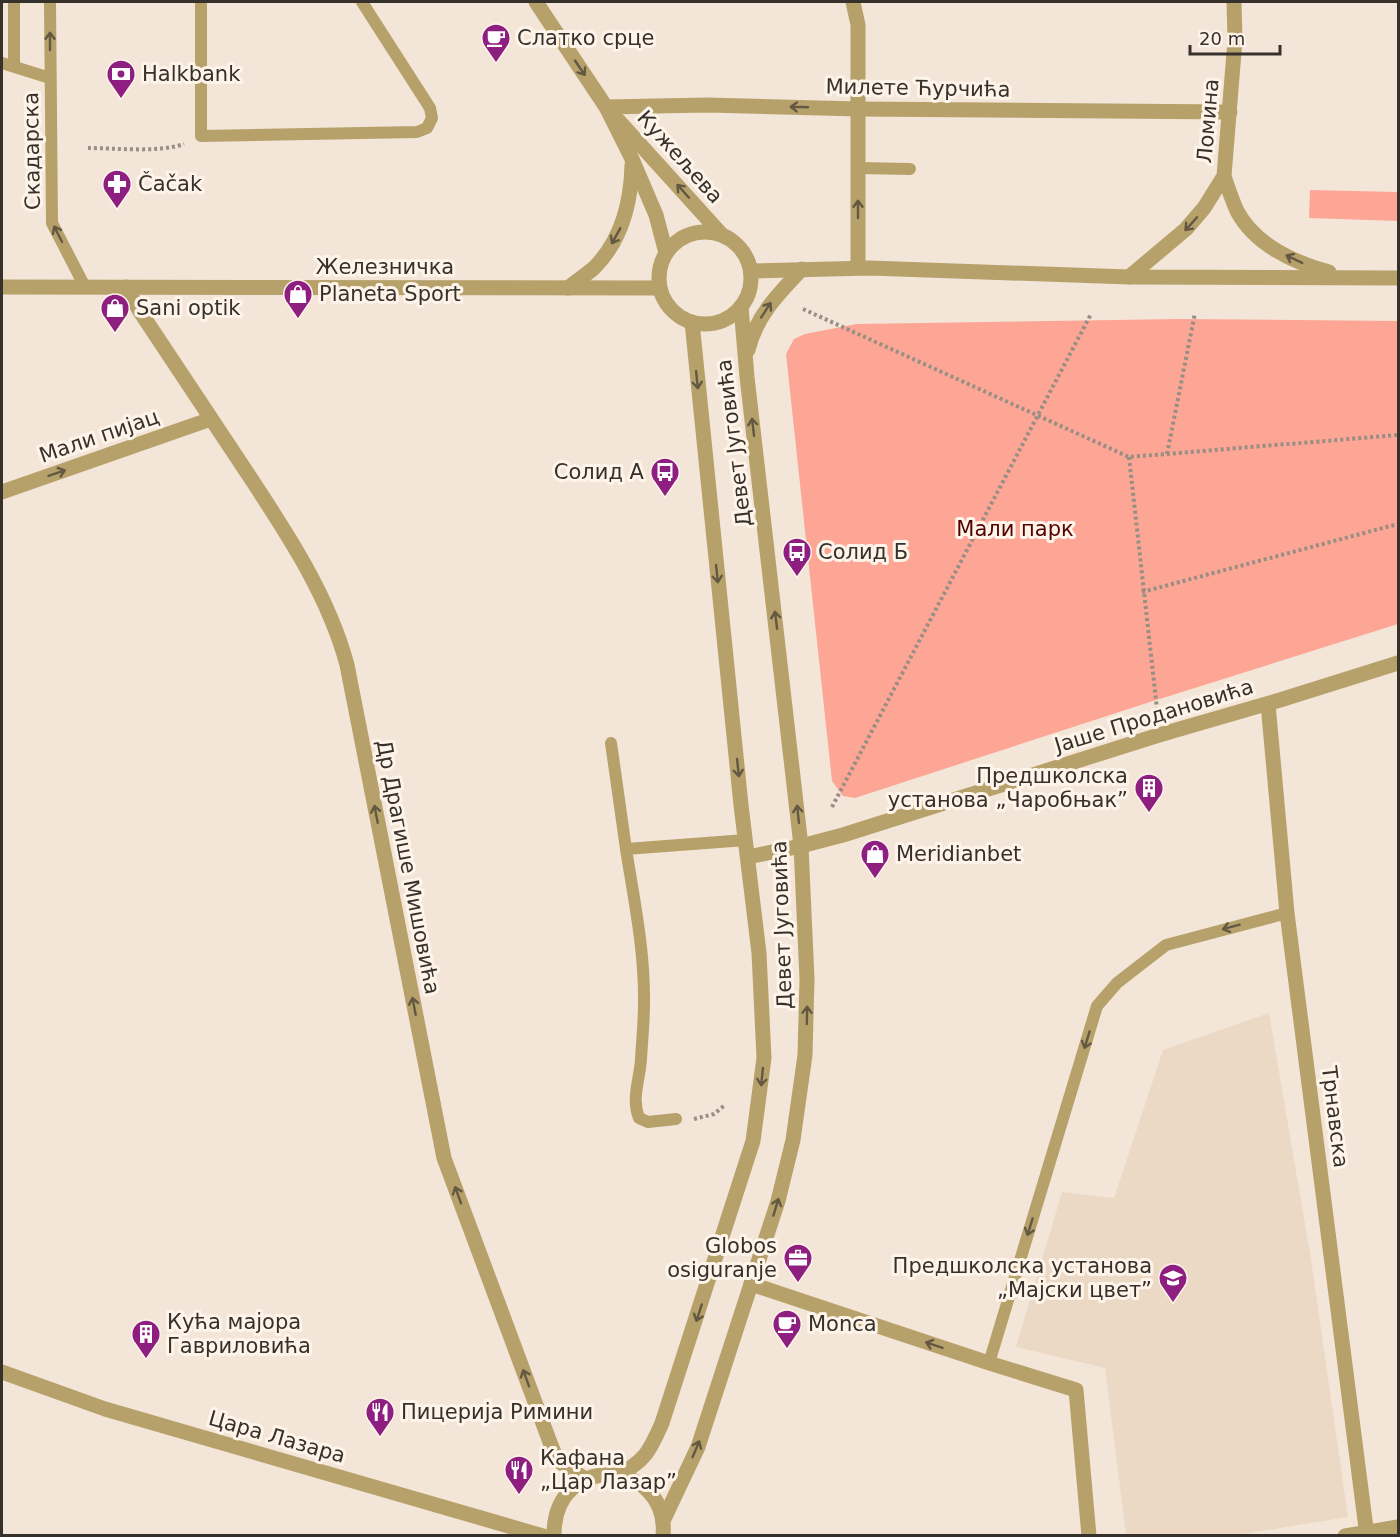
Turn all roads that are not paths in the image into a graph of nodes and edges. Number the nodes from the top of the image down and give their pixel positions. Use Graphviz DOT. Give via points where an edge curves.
graph roads {
  1 [pos="14,2"];
  2 [pos="50,2"];
  3 [pos="201,2"];
  4 [pos="362,2"];
  5 [pos="536,2"];
  6 [pos="853,2"];
  7 [pos="1234,2"];
  8 [pos="2,63"];
  9 [pos="14,66"];
  10 [pos="51,78"];
  11 [pos="606,107"];
  12 [pos="858,109"];
  13 [pos="1230,112"];
  14 [pos="632,159"];
  15 [pos="858,168"];
  16 [pos="910,170"];
  17 [pos="1224,176"];
  18 [pos="722,235"];
  19 [pos="666,253"];
  20 [pos="858,267"];
  21 [pos="802,269"];
  22 [pos="751,271"];
  23 [pos="1129,277"];
  24 [pos="1350,277"];
  25 [pos="1398,278"];
  26 [pos="85,286"];
  27 [pos="2,287"];
  28 [pos="126,287"];
  29 [pos="568,288"];
  30 [pos="660,288"];
  31 [pos="741,308"];
  32 [pos="692,322"];
  33 [pos="745,361"];
  34 [pos="211,419"];
  35 [pos="2,492"];
  36 [pos="1398,663"];
  37 [pos="1268,704"];
  38 [pos="611,743"];
  39 [pos="746,840"];
  40 [pos="801,846"];
  41 [pos="626,849"];
  42 [pos="747,857"];
  43 [pos="1287,912"];
  44 [pos="676,1119"];
  45 [pos="751,1284"];
  46 [pos="989,1363"];
  47 [pos="2,1372"];
  48 [pos="617,1475"];
  49 [pos="585,1479"];
  50 [pos="1398,1527"];
  51 [pos="663,1528"];
  52 [pos="1366,1534"];
  53 [pos="543,1536"];
  54 [pos="555,1536"];
  55 [pos="1089,1536"];
  56 [pos="1345,1536"];
  1 -- 9 [label="lane, Скадарска"];
  10 -- 2 [label="lane, Скадарска, one-way"];
  3 -- 4 [label="lane" via="201,136 417,132 427,128 432,118 430,108"];
  5 -- 11 [label="street, Кужељева, one-way"];
  6 -- 12 [label="street" via="858,25"];
  7 -- 13 [label="street, Ломина"];
  8 -- 9 [label="lane"];
  9 -- 10 [label="lane, Скадарска"];
  26 -- 10 [label="lane, Скадарска, one-way" via="52,223"];
  12 -- 11 [label="street, Милете Ћурчића, one-way"];
  11 -- 14 [label="street, Кужељева"];
  18 -- 11 [label="street, Кужељева, one-way"];
  12 -- 13 [label="street, Милете Ћурчића"];
  12 -- 15 [label="street"];
  13 -- 17 [label="street, Ломина"];
  14 -- 19 [label="street, Кужељева" via="656,215"];
  14 -- 29 [label="street, one-way" via="631,192 624,220 595,267"];
  15 -- 16 [label="lane"];
  20 -- 15 [label="street, one-way"];
  17 -- 23 [label="street, Ломина, one-way" via="1186,229"];
  24 -- 17 [label="street, one-way" via="1304,264 1269,246 1236,210"];
  18 -- 19 [label="street" via="691,234 674,243"];
  18 -- 22 [label="street" via="741,249"];
  19 -- 30 [label="street" via="658,276"];
  20 -- 21 [label="street"];
  20 -- 23 [label="street"];
  21 -- 22 [label="street"];
  33 -- 21 [label="street, one-way" via="751,336 761,318"];
  22 -- 31 [label="street" via="751,284"];
  23 -- 24 [label="street"];
  24 -- 25 [label="street"];
  26 -- 27 [label="street, Железничка"];
  26 -- 28 [label="street, Железничка"];
  28 -- 29 [label="street, Железничка"];
  28 -- 34 [label="street, Др Драгише Мишовића"];
  29 -- 30 [label="street, Железничка"];
  30 -- 32 [label="street" via="671,309"];
  31 -- 32 [label="street" via="718,322"];
  31 -- 33 [label="street, Девет Југовића"];
  32 -- 39 [label="street, Девет Југовића, one-way"];
  40 -- 33 [label="street, Девет Југовића, one-way"];
  35 -- 34 [label="street, Мали пијац, one-way"];
  49 -- 34 [label="street, Др Драгише Мишовића, one-way" via="557,1460 444,1158 341,642 293,547"];
  36 -- 37 [label="street, Јаше Продановића"];
  37 -- 40 [label="street, Јаше Продановића"];
  37 -- 43 [label="street, Трнавска"];
  38 -- 41 [label="lane"];
  39 -- 41 [label="lane"];
  39 -- 42 [label="street, Девет Југовића"];
  40 -- 42 [label="street, Јаше Продановића"];
  45 -- 40 [label="street, Девет Југовића, one-way" via="778,1201 800,1096 807,1019"];
  41 -- 44 [label="lane" via="640,940 644,1002 635,1109 639,1118 648,1122"];
  42 -- 48 [label="street, Девет Југовића, one-way" via="759,953 765,1058 753,1141 662,1423 644,1458"];
  43 -- 46 [label="lane, one-way" via="1166,945 1117,983 1097,1006"];
  43 -- 52 [label="street, Трнавска"];
  46 -- 45 [label="street, one-way"];
  51 -- 45 [label="street, Девет Југовића, one-way" via="698,1447"];
  46 -- 55 [label="street" via="1076,1390"];
  47 -- 53 [label="street, Цара Лазара" via="105,1409"];
  48 -- 49 [label="street"];
  48 -- 51 [label="street" via="648,1490 658,1504"];
  49 -- 54 [label="street" via="560,1503 554,1521"];
  50 -- 52 [label="street"];
  52 -- 56 [label="street"];
}
